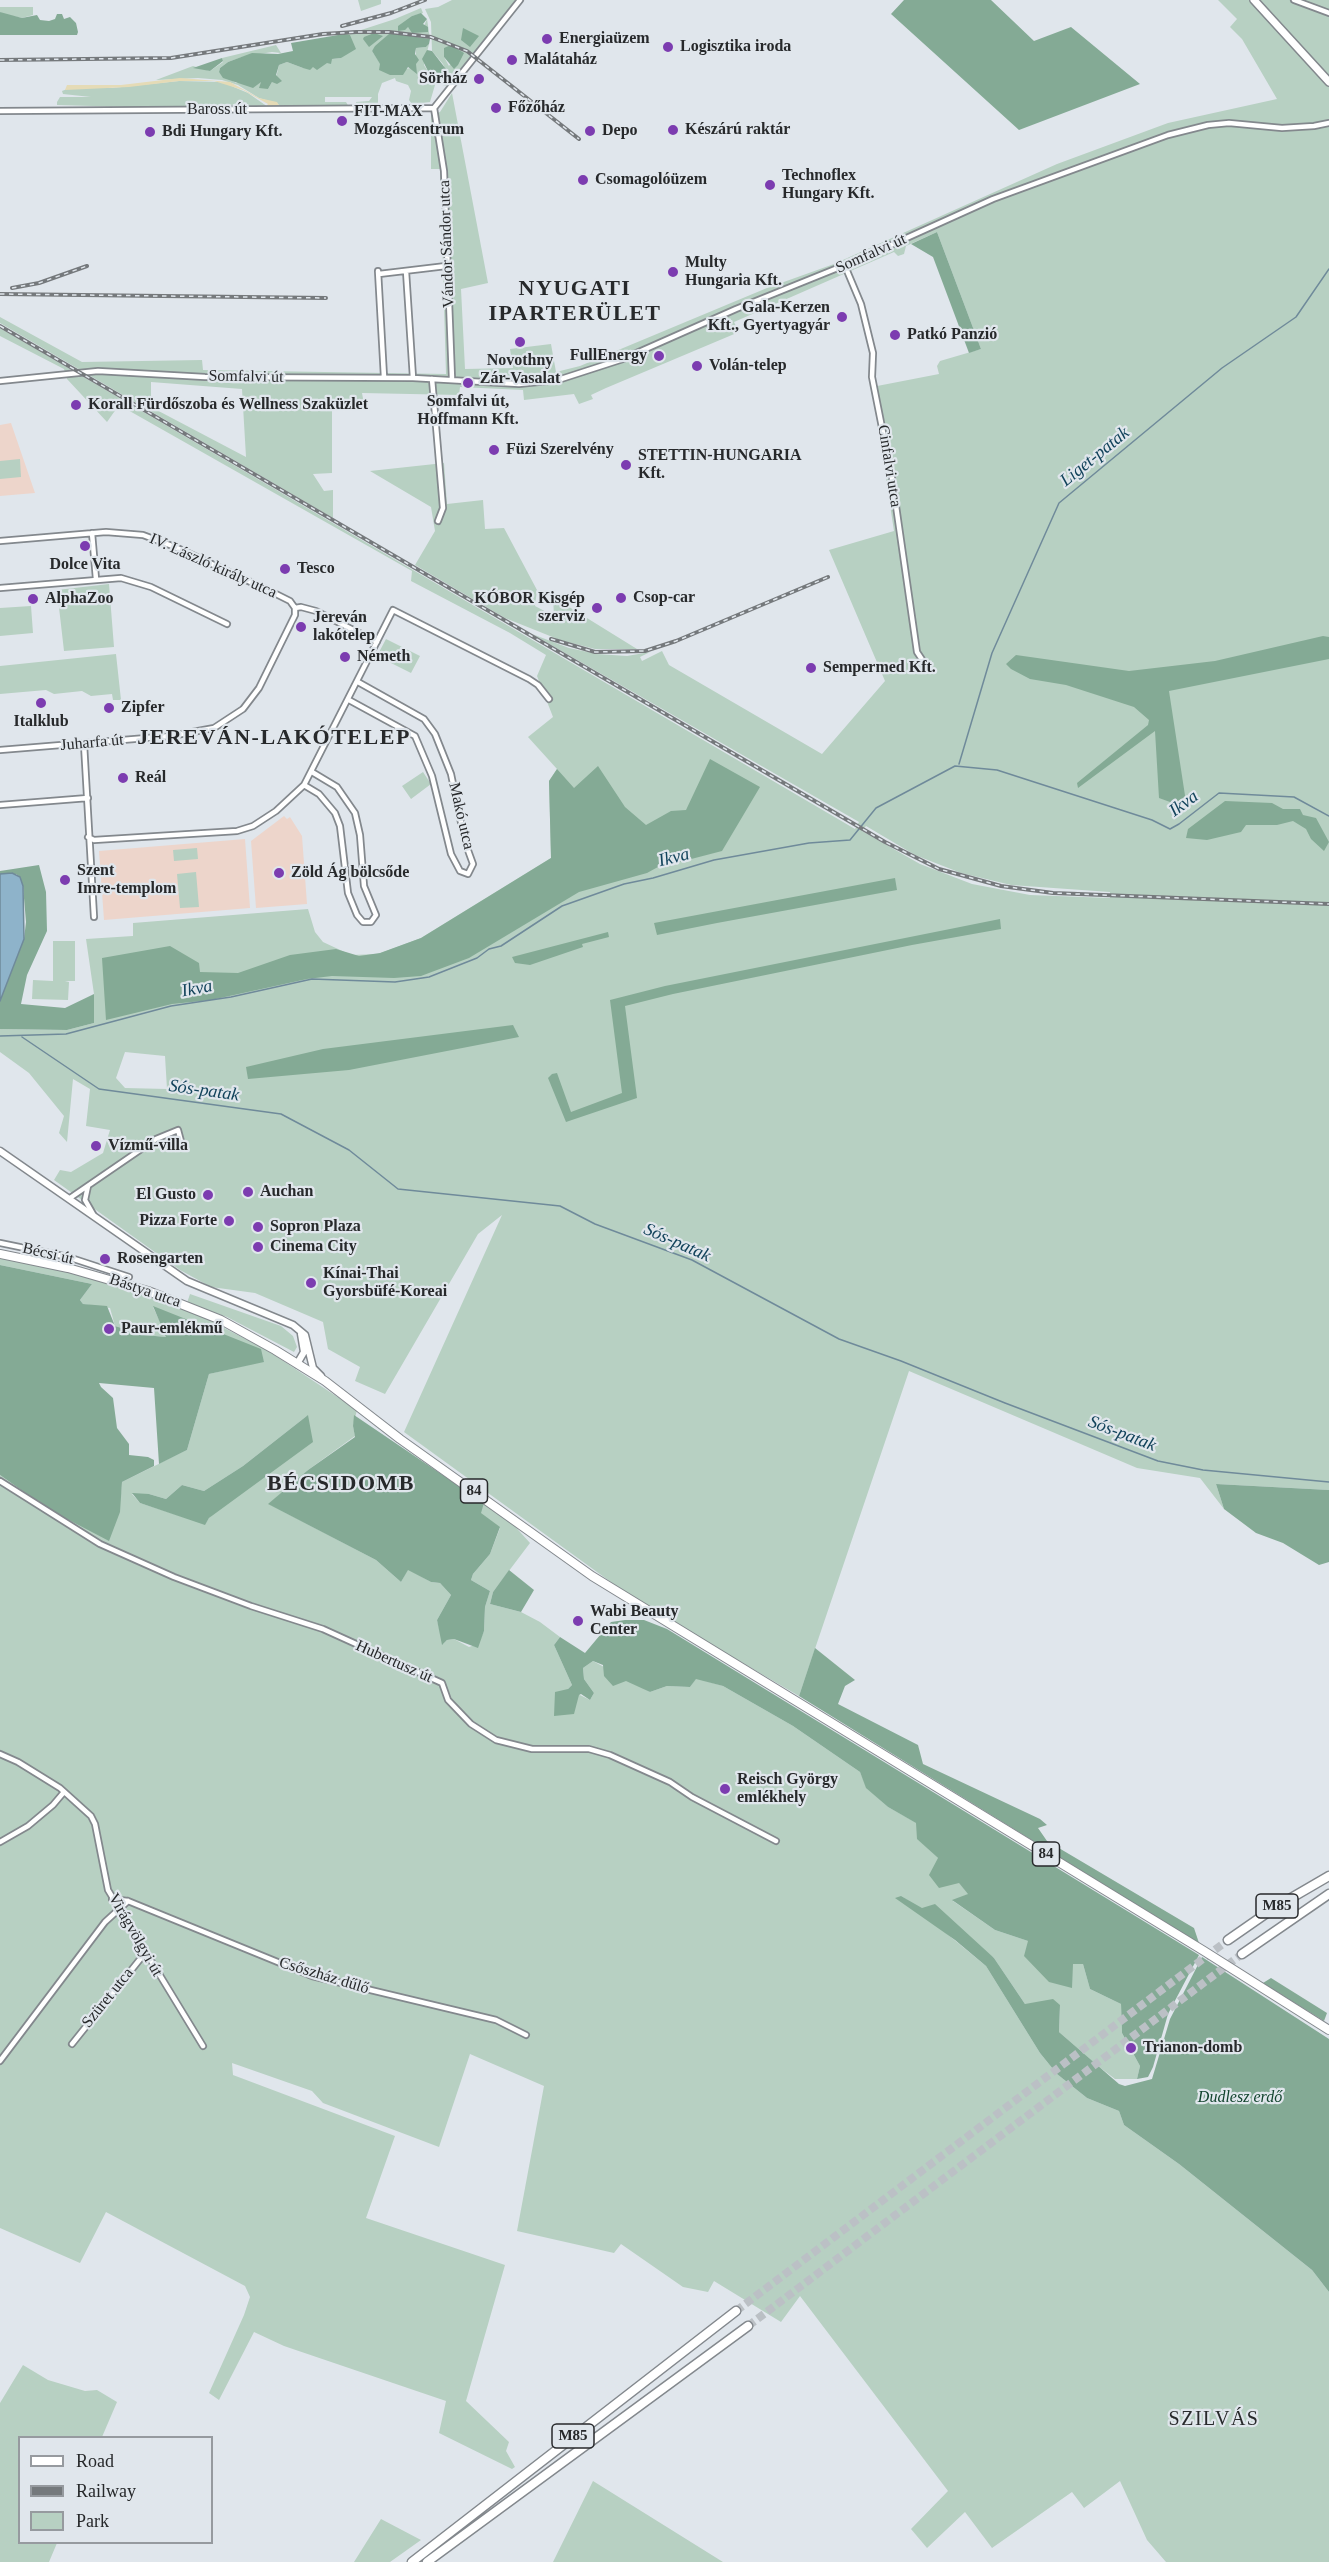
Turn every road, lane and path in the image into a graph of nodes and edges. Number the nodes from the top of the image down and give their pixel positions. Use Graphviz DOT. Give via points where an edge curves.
graph roads {
  1 [pos="520,0"];
  2 [pos="1254,0"];
  3 [pos="1294,0"];
  4 [pos="1329,13"];
  5 [pos="1329,82"];
  6 [pos="434,108"];
  7 [pos="0,111"];
  8 [pos="1329,123"];
  9 [pos="446,266"];
  10 [pos="845,266"];
  11 [pos="406,271"];
  12 [pos="384,377"];
  13 [pos="413,378"];
  14 [pos="432,379"];
  15 [pos="452,380"];
  16 [pos="0,381"];
  17 [pos="438,521"];
  18 [pos="92,533"];
  19 [pos="0,541"];
  20 [pos="96,579"];
  21 [pos="0,588"];
  22 [pos="295,608"];
  23 [pos="227,624"];
  24 [pos="377,642"];
  25 [pos="927,667"];
  26 [pos="358,682"];
  27 [pos="549,699"];
  28 [pos="349,700"];
  29 [pos="84,744"];
  30 [pos="0,750"];
  31 [pos="312,772"];
  32 [pos="304,785"];
  33 [pos="88,798"];
  34 [pos="0,805"];
  35 [pos="88,837"];
  36 [pos="94,917"];
  37 [pos="182,1145"];
  38 [pos="0,1151"];
  39 [pos="88,1186"];
  40 [pos="70,1198"];
  41 [pos="95,1215"];
  42 [pos="0,1243"];
  43 [pos="0,1254"];
  44 [pos="129,1277"];
  45 [pos="307,1350"];
  46 [pos="280,1353"];
  47 [pos="297,1364"];
  48 [pos="325,1381"];
  49 [pos="0,1481"];
  50 [pos="0,1754"];
  51 [pos="64,1792"];
  52 [pos="776,1841"];
  53 [pos="0,1842"];
  54 [pos="1329,1876"];
  55 [pos="1329,1894"];
  56 [pos="112,1899"];
  57 [pos="128,1901"];
  58 [pos="119,1911"];
  59 [pos="1228,1940"];
  60 [pos="144,1953"];
  61 [pos="1242,1954"];
  62 [pos="1329,2030"];
  63 [pos="525,2035"];
  64 [pos="72,2044"];
  65 [pos="203,2046"];
  66 [pos="0,2061"];
  67 [pos="736,2311"];
  68 [pos="748,2326"];
  69 [pos="411,2562"];
  70 [pos="427,2562"];
  1 -- 6 [label="street"];
  2 -- 5 [label="main road"];
  3 -- 4 [label="street"];
  6 -- 7 [label="street, Baross út"];
  6 -- 9 [label="street, Vándor Sándor utca" via="444,171"];
  8 -- 10 [label="street, Somfalvi út" via="1282,128 1229,123 1168,135 993,199"];
  9 -- 11 [label="street"];
  9 -- 15 [label="street, Vándor Sándor utca"];
  10 -- 15 [label="street, Somfalvi út" via="579,375 519,384"];
  10 -- 25 [label="street, Cinfalvi utca" via="861,304 873,353 872,377 892,478 917,652"];
  11 -- 12 [label="street" via="379,273"];
  11 -- 13 [label="street"];
  12 -- 13 [label="street, Somfalvi út"];
  12 -- 16 [label="street, Somfalvi út" via="205,377 124,371"];
  13 -- 14 [label="street, Somfalvi út"];
  14 -- 15 [label="street, Somfalvi út"];
  14 -- 17 [label="street" via="443,508"];
  18 -- 19 [label="street, IV. László király utca"];
  18 -- 20 [label="street"];
  18 -- 22 [label="street, IV. László király utca" via="127,532 158,540 270,591"];
  20 -- 21 [label="street"];
  20 -- 23 [label="street" via="132,580"];
  22 -- 24 [label="street, IV. László király utca" via="316,611"];
  22 -- 29 [label="street, Juharfa út" via="259,688 228,721 196,733"];
  24 -- 26 [label="street"];
  24 -- 27 [label="street" via="393,610 529,679"];
  26 -- 28 [label="street"];
  26 -- 28 [label="street, Makó utca" via="430,726 454,785 473,864 468,874 460,871 451,854 432,776 415,736"];
  28 -- 31 [label="street"];
  29 -- 30 [label="street, Juharfa út"];
  29 -- 33 [label="street"];
  31 -- 32 [label="street"];
  31 -- 32 [label="street" via="338,787 355,813 364,886 375,915 371,922 363,922 357,915 348,893 335,813 319,794"];
  32 -- 35 [label="street" via="276,812 237,831 94,840"];
  33 -- 34 [label="street"];
  33 -- 35 [label="street"];
  35 -- 36 [label="street"];
  37 -- 39 [label="street" via="178,1130 164,1135"];
  38 -- 40 [label="street"];
  39 -- 40 [label="street"];
  39 -- 41 [label="street" via="85,1200"];
  40 -- 41 [label="street"];
  41 -- 45 [label="street" via="187,1281 286,1321 305,1335"];
  42 -- 44 [label="street, Bécsi út" via="68,1257"];
  43 -- 46 [label="main road, Bástya utca / 84" via="68,1268 147,1291 221,1320"];
  45 -- 46 [label="street" via="294,1357"];
  45 -- 47 [label="street"];
  45 -- 48 [label="street" via="313,1368"];
  46 -- 47 [label="main road, 84"];
  47 -- 48 [label="main road, 84"];
  48 -- 62 [label="main road, 84" via="632,1602"];
  49 -- 52 [label="street, Hubertusz út" via="100,1544 185,1582 323,1629 442,1683 448,1700 471,1724 496,1740 532,1749 589,1749 610,1755 670,1782"];
  50 -- 51 [label="street, Virágvölgyi út"];
  51 -- 53 [label="street" via="28,1826"];
  51 -- 56 [label="street, Virágvölgyi út" via="95,1824 103,1873"];
  54 -- 59 [label="highway, M85"];
  55 -- 61 [label="highway, M85"];
  56 -- 57 [label="street, Csőszház dűlő"];
  56 -- 58 [label="street, Virágvölgyi út"];
  57 -- 58 [label="street"];
  57 -- 63 [label="street, Csőszház dűlő" via="312,1976 496,2020"];
  58 -- 60 [label="street, Virágvölgyi út"];
  58 -- 66 [label="street" via="105,1922"];
  60 -- 64 [label="street, Szüret utca"];
  60 -- 65 [label="street, Virágvölgyi út"];
  67 -- 69 [label="highway, M85"];
  68 -- 70 [label="highway, M85"];
}
